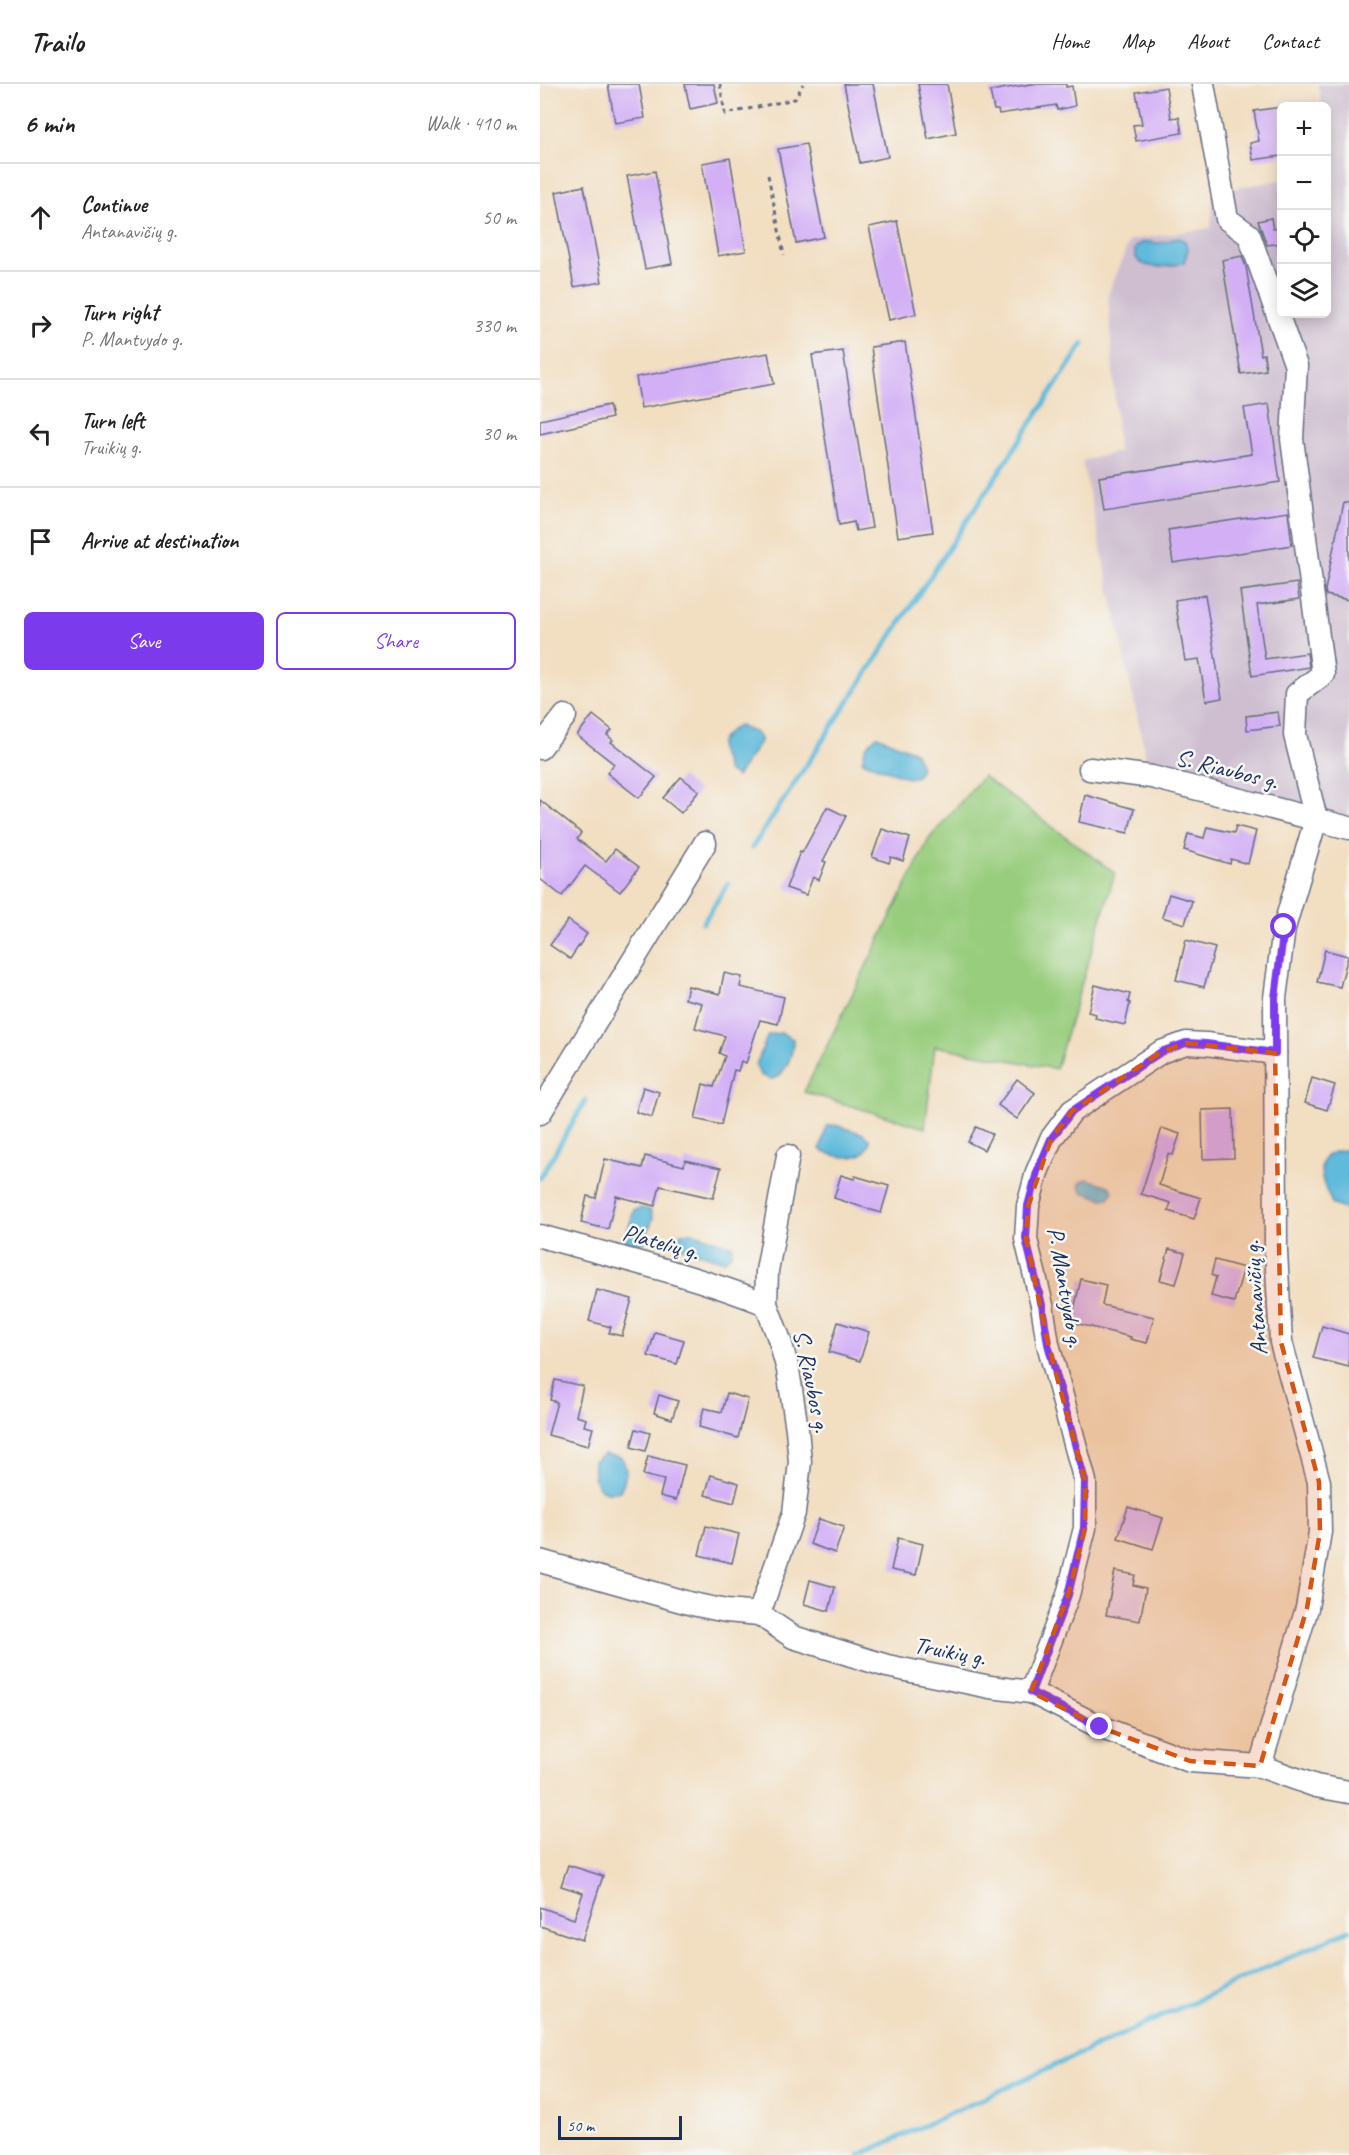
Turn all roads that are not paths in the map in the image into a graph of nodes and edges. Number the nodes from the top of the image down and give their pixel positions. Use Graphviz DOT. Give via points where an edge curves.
graph roads {
  1 [pos="1203,84"];
  2 [pos="565,716"];
  3 [pos="540,748"];
  4 [pos="1090,769"];
  5 [pos="1316,819"];
  6 [pos="1349,828"];
  7 [pos="705,843"];
  8 [pos="1275,1053"];
  9 [pos="540,1113"];
  10 [pos="788,1156"];
  11 [pos="540,1236"];
  12 [pos="766,1304"];
  13 [pos="540,1561"];
  14 [pos="759,1614"];
  15 [pos="1031,1692"];
  16 [pos="1260,1766"];
  17 [pos="1349,1792"];
  1 -- 5 [label="street" via="1227,219 1248,235 1296,366 1292,439 1323,674 1297,694 1295,735"];
  2 -- 3 [label="street"];
  4 -- 5 [label="street, S. Riaubos g." via="1152,777"];
  5 -- 6 [label="street, S. Riaubos g."];
  5 -- 8 [label="street, Antanavičių g." via="1284,927 1275,998"];
  7 -- 9 [label="street"];
  8 -- 15 [label="street, P. Mantvydo g." via="1186,1043 1161,1052 1072,1111 1051,1139 1037,1172 1028,1206 1026,1239 1048,1344 1085,1481 1084,1528 1068,1595"];
  8 -- 16 [label="street, Antanavičių g." via="1276,1251 1281,1342 1318,1482 1320,1532 1307,1608"];
  10 -- 12 [label="street, S. Riaubos g." via="767,1271"];
  11 -- 12 [label="street, Platelių g." via="680,1274"];
  12 -- 14 [label="street, S. Riaubos g." via="788,1370 800,1462 794,1513"];
  13 -- 14 [label="street, Truikių g." via="692,1604"];
  14 -- 15 [label="street, Truikių g." via="793,1637 887,1666"];
  15 -- 16 [label="street, Truikių g." via="1100,1727 1190,1761"];
  16 -- 17 [label="street, Truikių g." via="1316,1786"];
}
